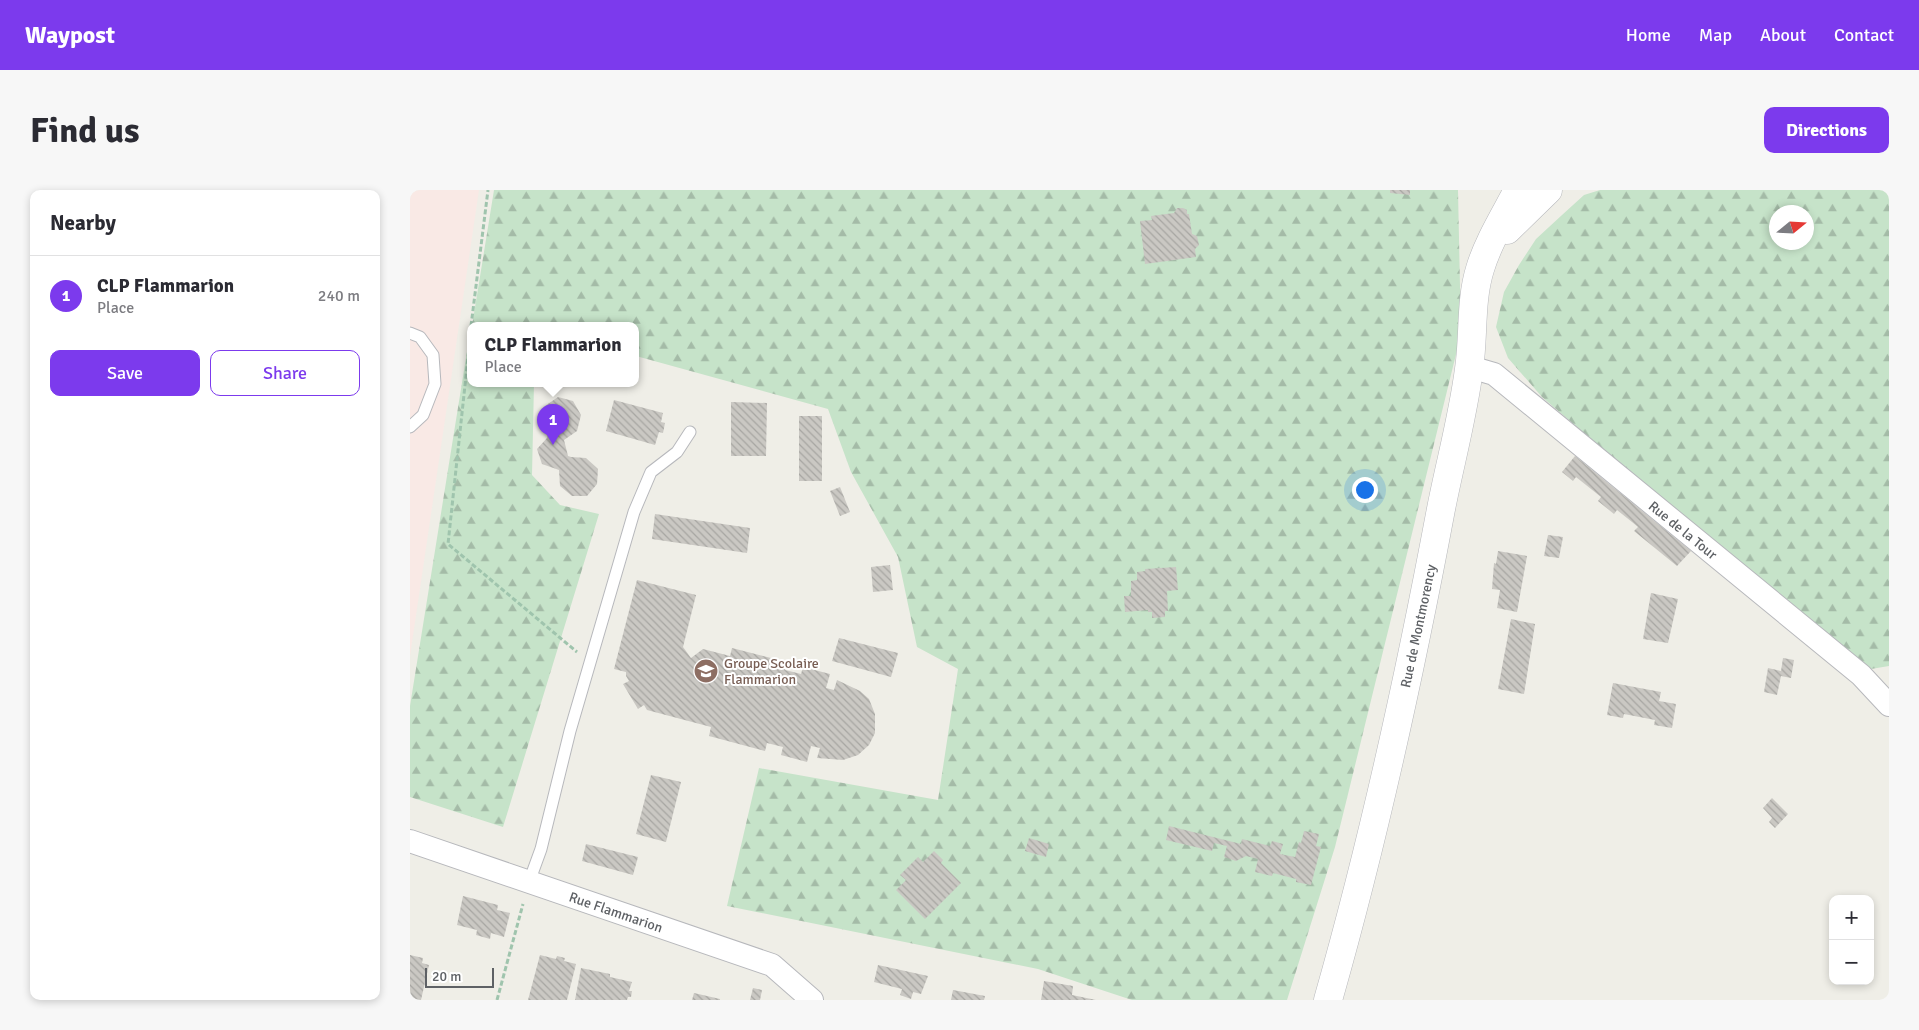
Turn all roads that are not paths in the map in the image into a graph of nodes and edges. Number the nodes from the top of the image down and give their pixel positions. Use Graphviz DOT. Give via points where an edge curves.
graph roads {
  1 [pos="1518,190"];
  2 [pos="1548,190"];
  3 [pos="1488,249"];
  4 [pos="410,333"];
  5 [pos="1470,367"];
  6 [pos="410,427"];
  7 [pos="690,432"];
  8 [pos="1889,704"];
  9 [pos="410,841"];
  10 [pos="529,882"];
  11 [pos="812,1000"];
  12 [pos="1328,1000"];
  1 -- 3 [label="street, Rue de Montmorency"];
  2 -- 3 [label="street, Rue de Montmorency"];
  3 -- 5 [label="street, Rue de Montmorency" via="1476,291"];
  4 -- 6 [label="lane" via="420,337 433,355 436,384 423,415"];
  5 -- 8 [label="street, Rue de la Tour" via="1494,374 1861,675"];
  5 -- 12 [label="street, Rue de Montmorency" via="1374,825"];
  7 -- 10 [label="lane" via="677,452 651,472 634,512 570,731 541,849"];
  9 -- 10 [label="street, Rue Flammarion"];
  10 -- 11 [label="street, Rue Flammarion" via="772,966"];
}
